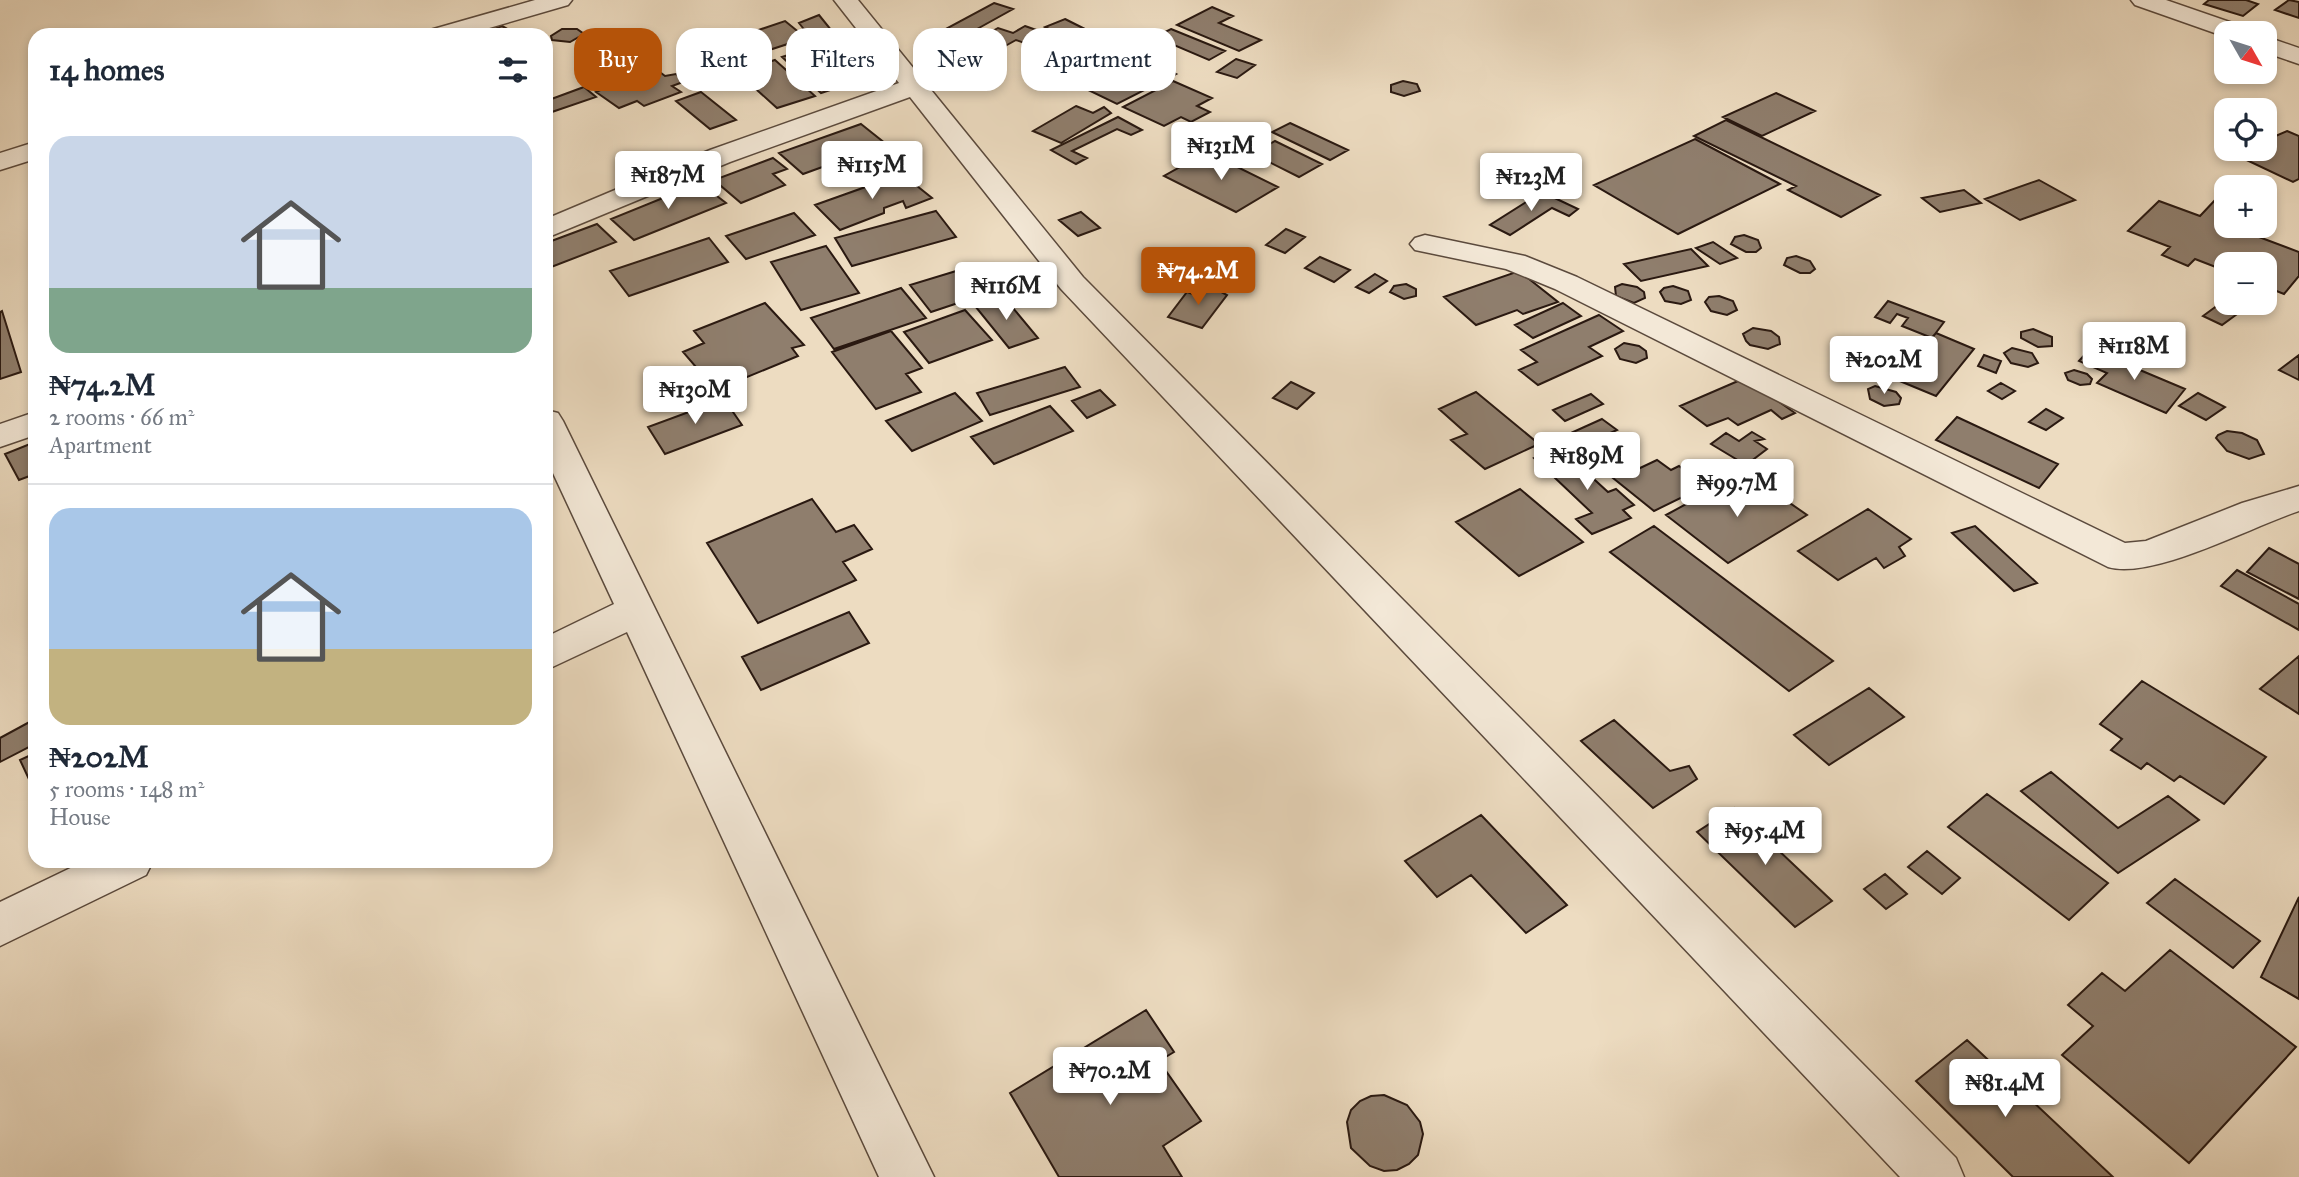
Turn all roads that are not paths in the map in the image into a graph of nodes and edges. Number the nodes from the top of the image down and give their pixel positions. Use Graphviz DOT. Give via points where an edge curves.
graph roads {
  1 [pos="560,0"];
  2 [pos="846,0"];
  3 [pos="2143,0"];
  4 [pos="2214,25"];
  5 [pos="463,28"];
  6 [pos="2277,48"];
  7 [pos="2299,57"];
  8 [pos="913,87"];
  9 [pos="916,91"];
  10 [pos="28,152"];
  11 [pos="0,162"];
  12 [pos="553,226"];
  13 [pos="1425,244"];
  14 [pos="28,426"];
  15 [pos="0,436"];
  16 [pos="553,436"];
  17 [pos="2299,498"];
  18 [pos="635,611"];
  19 [pos="553,652"];
  20 [pos="116,868"];
  21 [pos="0,925"];
  22 [pos="907,1177"];
  23 [pos="1937,1177"];
  1 -- 5 [label="street"];
  2 -- 8 [label="street"];
  3 -- 4 [label="street"];
  6 -- 7 [label="street"];
  8 -- 12 [label="street" via="720,156"];
  9 -- 23 [label="street" via="1072,284"];
  10 -- 11 [label="street"];
  13 -- 17 [label="street" via="1514,262 1566,283 2121,557 2151,554"];
  14 -- 15 [label="street"];
  16 -- 18 [label="street"];
  18 -- 19 [label="street"];
  18 -- 22 [label="street"];
  20 -- 21 [label="street"];
}
